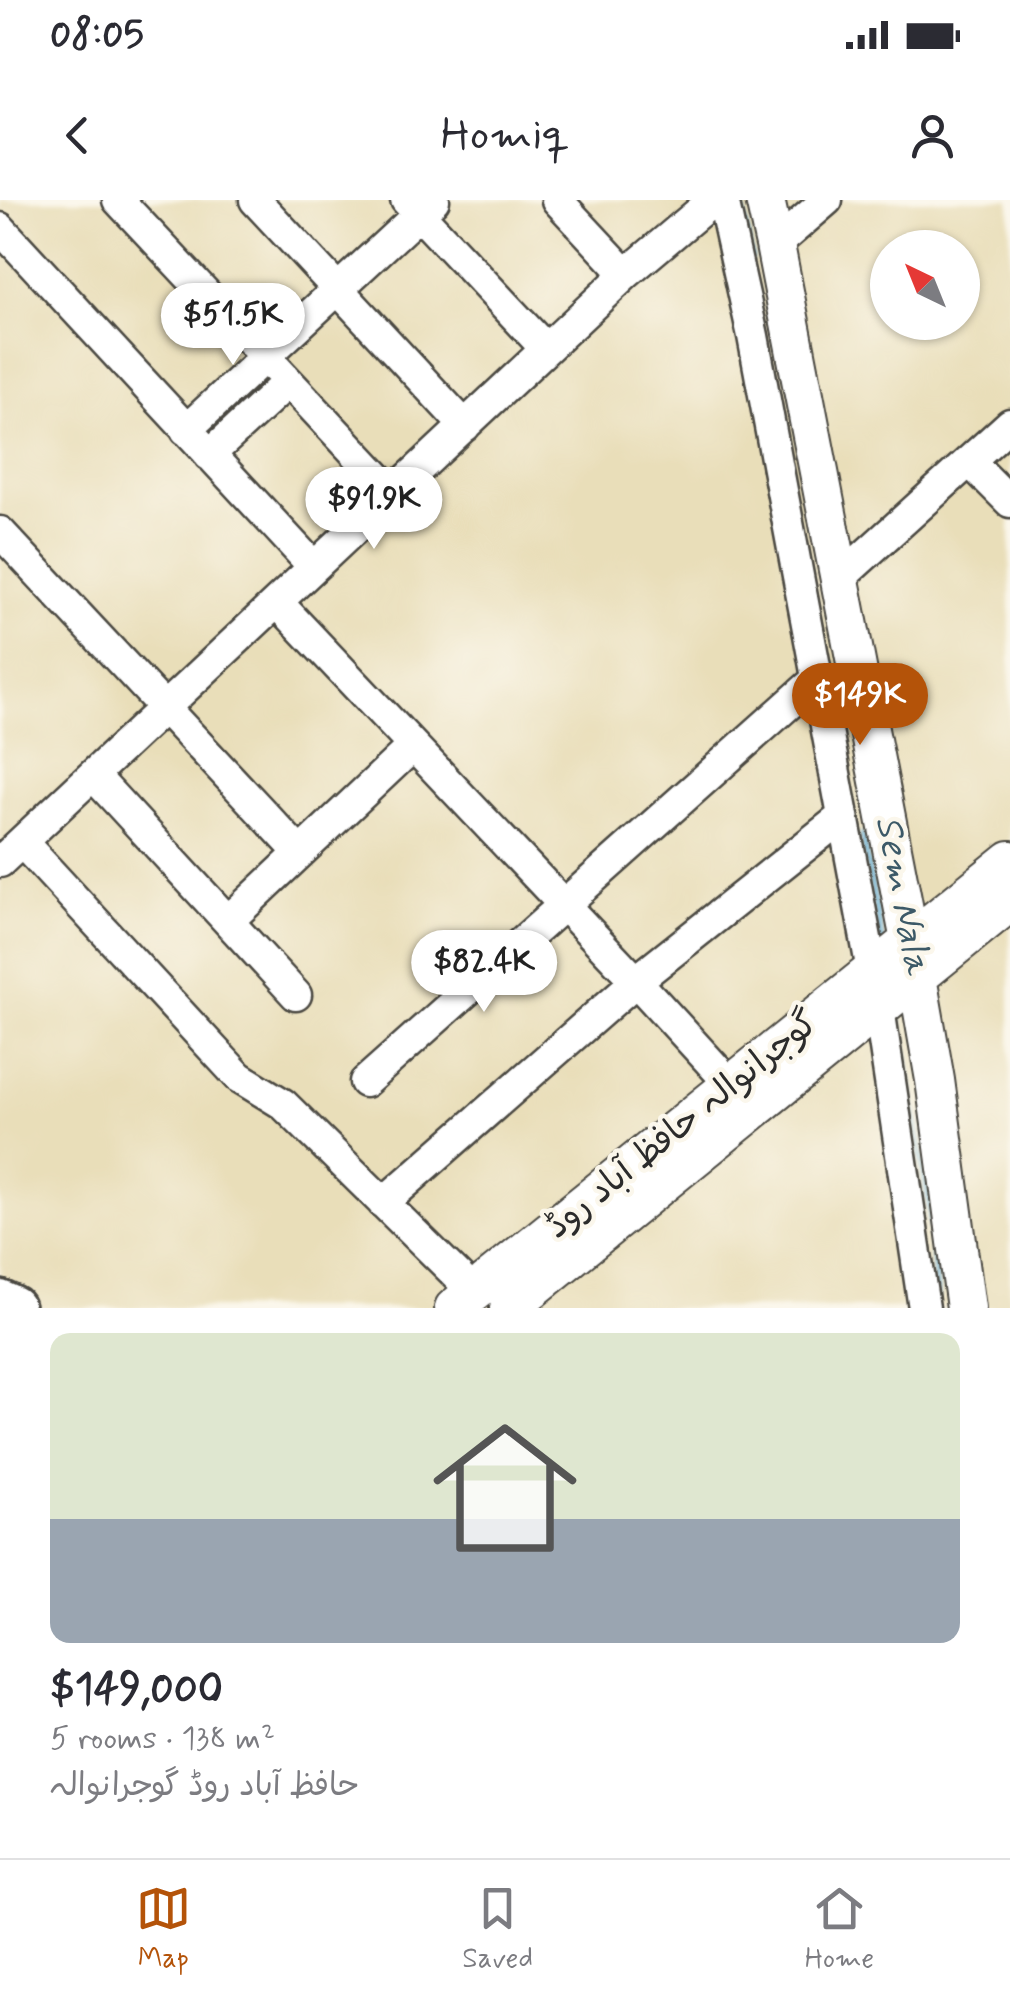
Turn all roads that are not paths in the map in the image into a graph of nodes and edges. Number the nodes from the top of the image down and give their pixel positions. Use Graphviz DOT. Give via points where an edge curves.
graph roads {
  1 [pos="118,200"];
  2 [pos="255,200"];
  3 [pos="557,200"];
  4 [pos="765,200"];
  5 [pos="827,200"];
  6 [pos="710,202"];
  7 [pos="420,205"];
  8 [pos="0,228"];
  9 [pos="776,245"];
  10 [pos="626,274"];
  11 [pos="337,288"];
  12 [pos="546,349"];
  13 [pos="264,357"];
  14 [pos="288,382"];
  15 [pos="1010,424"];
  16 [pos="464,426"];
  17 [pos="186,430"];
  18 [pos="209,455"];
  19 [pos="969,462"];
  20 [pos="393,493"];
  21 [pos="1010,502"];
  22 [pos="0,532"];
  23 [pos="314,568"];
  24 [pos="840,578"];
  25 [pos="277,602"];
  26 [pos="817,679"];
  27 [pos="166,707"];
  28 [pos="414,746"];
  29 [pos="93,775"];
  30 [pos="842,817"];
  31 [pos="11,852"];
  32 [pos="300,853"];
  33 [pos="1010,860"];
  34 [pos="1010,902"];
  35 [pos="563,903"];
  36 [pos="228,921"];
  37 [pos="913,959"];
  38 [pos="636,980"];
  39 [pos="875,990"];
  40 [pos="296,995"];
  41 [pos="365,1082"];
  42 [pos="732,1086"];
  43 [pos="383,1203"];
  44 [pos="464,1300"];
  45 [pos="0,1302"];
  46 [pos="13,1308"];
  47 [pos="509,1308"];
  48 [pos="924,1308"];
  49 [pos="966,1308"];
  1 -- 13 [label="street"];
  2 -- 11 [label="street"];
  3 -- 10 [label="street"];
  4 -- 9 [label="main road"];
  5 -- 9 [label="street"];
  6 -- 10 [label="street"];
  6 -- 26 [label="street" via="752,336"];
  7 -- 11 [label="street"];
  7 -- 12 [label="street"];
  8 -- 17 [label="street"];
  9 -- 24 [label="main road"];
  10 -- 12 [label="street"];
  11 -- 13 [label="street"];
  11 -- 16 [label="street"];
  12 -- 16 [label="street"];
  13 -- 14 [label="street"];
  13 -- 17 [label="street"];
  14 -- 18 [label="street"];
  14 -- 20 [label="street"];
  15 -- 19 [label="street"];
  16 -- 20 [label="street"];
  17 -- 18 [label="street"];
  18 -- 23 [label="street"];
  19 -- 21 [label="street"];
  19 -- 24 [label="street"];
  20 -- 23 [label="street"];
  22 -- 27 [label="street"];
  23 -- 25 [label="street"];
  24 -- 37 [label="main road"];
  25 -- 27 [label="street"];
  25 -- 28 [label="street"];
  26 -- 30 [label="street"];
  26 -- 35 [label="street"];
  27 -- 29 [label="street"];
  27 -- 32 [label="street"];
  28 -- 32 [label="street"];
  28 -- 35 [label="street"];
  29 -- 31 [label="street"];
  29 -- 36 [label="street"];
  30 -- 38 [label="street"];
  30 -- 39 [label="street"];
  31 -- 43 [label="street" via="239,1077 282,1104"];
  32 -- 36 [label="street"];
  33 -- 37 [label="main road"];
  34 -- 37 [label="main road"];
  35 -- 38 [label="street"];
  35 -- 41 [label="street"];
  36 -- 40 [label="street"];
  37 -- 39 [label="main road, گوجرانوالہ حافظ آباد روڈ"];
  37 -- 49 [label="main road"];
  38 -- 42 [label="street"];
  38 -- 43 [label="street"];
  39 -- 42 [label="main road, گوجرانوالہ حافظ آباد روڈ"];
  39 -- 47 [label="main road, گوجرانوالہ حافظ آباد روڈ"];
  39 -- 48 [label="street"];
  42 -- 44 [label="main road, گوجرانوالہ حافظ آباد روڈ"];
  43 -- 44 [label="street"];
  45 -- 46 [label="highway"];
}
